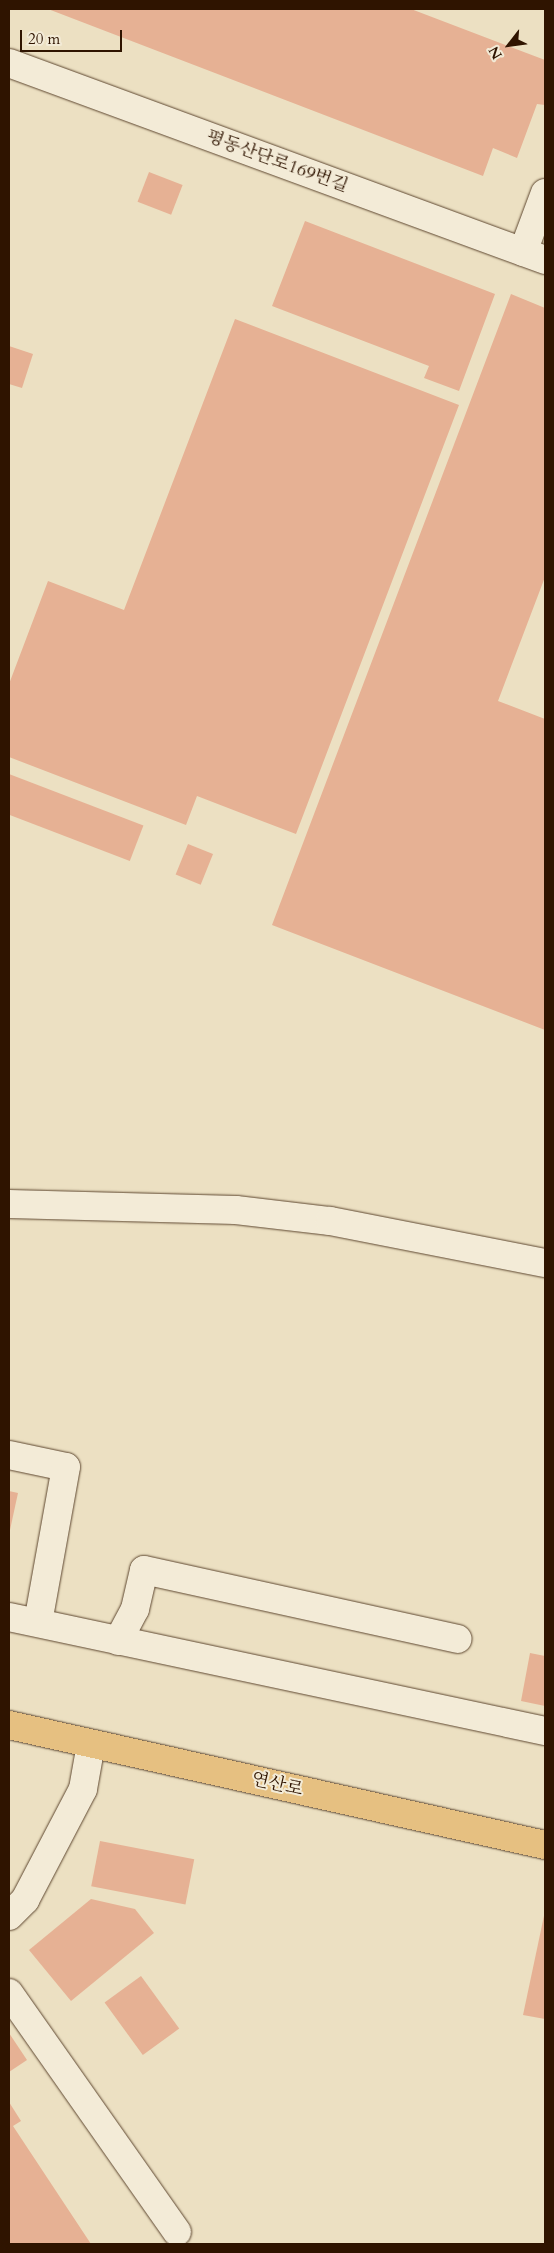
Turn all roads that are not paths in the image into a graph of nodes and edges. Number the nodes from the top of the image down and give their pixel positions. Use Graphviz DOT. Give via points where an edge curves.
graph roads {
  1 [pos="9,63"];
  2 [pos="545,193"];
  3 [pos="534,256"];
  4 [pos="9,1204"];
  5 [pos="545,1264"];
  6 [pos="9,1455"];
  7 [pos="9,1617"];
  8 [pos="38,1623"];
  9 [pos="458,1640"];
  10 [pos="118,1641"];
  11 [pos="9,1725"];
  12 [pos="545,1731"];
  13 [pos="91,1744"];
  14 [pos="545,1845"];
  15 [pos="9,1916"];
  16 [pos="9,1993"];
  17 [pos="176,2232"];
  1 -- 3 [label="street, 평동산단로169번길"];
  2 -- 3 [label="street"];
  4 -- 5 [label="street" via="236,1210 330,1221"];
  6 -- 8 [label="street" via="66,1467"];
  7 -- 8 [label="street"];
  8 -- 10 [label="street"];
  9 -- 10 [label="street" via="144,1570 135,1609"];
  10 -- 12 [label="street"];
  11 -- 13 [label="main road, 연산로"];
  13 -- 14 [label="main road, 연산로"];
  13 -- 15 [label="street" via="83,1789 25,1900"];
  16 -- 17 [label="street"];
}
